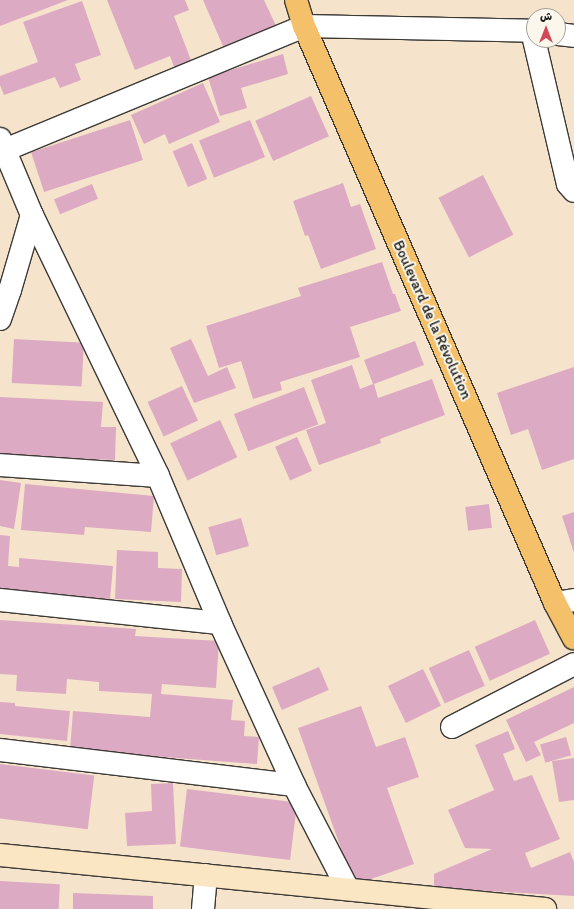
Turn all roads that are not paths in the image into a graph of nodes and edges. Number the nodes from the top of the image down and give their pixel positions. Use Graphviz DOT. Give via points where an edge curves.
graph roads {
  1 [pos="296,0"];
  2 [pos="304,26"];
  3 [pos="526,31"];
  4 [pos="537,48"];
  5 [pos="3,144"];
  6 [pos="574,191"];
  7 [pos="32,215"];
  8 [pos="0,319"];
  9 [pos="0,465"];
  10 [pos="158,476"];
  11 [pos="0,600"];
  12 [pos="565,602"];
  13 [pos="220,623"];
  14 [pos="574,638"];
  15 [pos="574,664"];
  16 [pos="452,727"];
  17 [pos="0,750"];
  18 [pos="294,785"];
  19 [pos="0,855"];
  20 [pos="206,875"];
  21 [pos="348,889"];
  22 [pos="445,904"];
  23 [pos="202,909"];
  24 [pos="545,909"];
  1 -- 2 [label="main road, Boulevard de la Révolution"];
  2 -- 3 [label="street"];
  2 -- 5 [label="street"];
  2 -- 12 [label="main road, Boulevard de la Révolution"];
  4 -- 6 [label="street" via="568,184"];
  5 -- 7 [label="street"];
  7 -- 8 [label="street"];
  7 -- 10 [label="street"];
  9 -- 10 [label="street"];
  10 -- 13 [label="street"];
  11 -- 13 [label="street"];
  12 -- 14 [label="main road, Boulevard de la Révolution"];
  13 -- 18 [label="street"];
  15 -- 16 [label="street"];
  17 -- 18 [label="street"];
  18 -- 21 [label="street"];
  19 -- 20 [label="main road"];
  20 -- 21 [label="main road"];
  20 -- 23 [label="street"];
  21 -- 22 [label="main road"];
  22 -- 24 [label="main road"];
}
